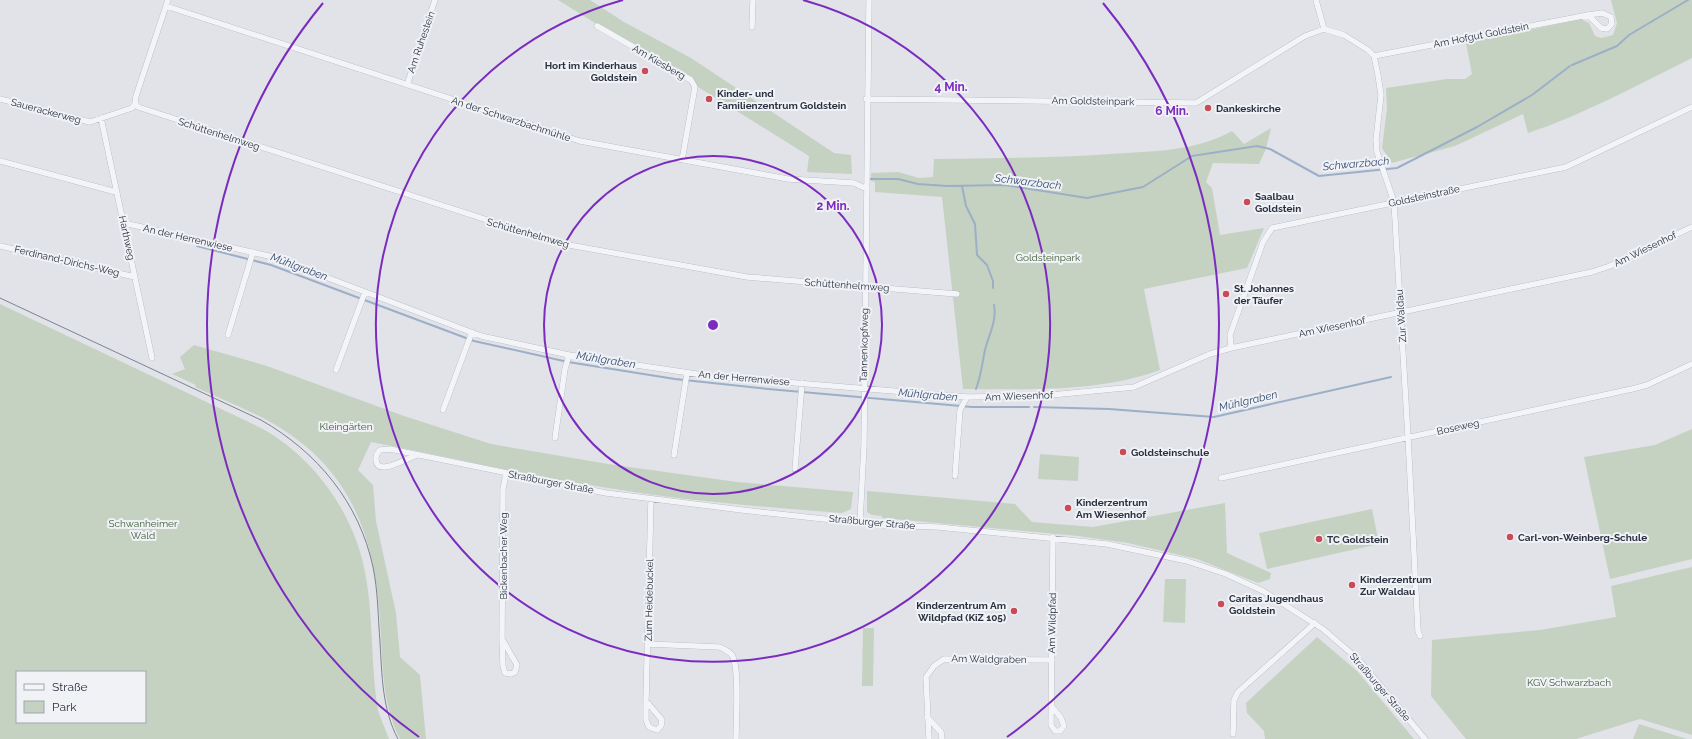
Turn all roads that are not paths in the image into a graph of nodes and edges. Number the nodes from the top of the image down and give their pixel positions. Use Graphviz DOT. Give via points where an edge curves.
graph roads {
  1 [pos="435,0"];
  2 [pos="753,0"];
  3 [pos="869,0"];
  4 [pos="1316,0"];
  5 [pos="166,3"];
  6 [pos="1588,15"];
  7 [pos="597,26"];
  8 [pos="752,27"];
  9 [pos="1324,29"];
  10 [pos="1374,56"];
  11 [pos="407,85"];
  12 [pos="0,98"];
  13 [pos="866,99"];
  14 [pos="136,106"];
  15 [pos="1692,107"];
  16 [pos="101,118"];
  17 [pos="682,160"];
  18 [pos="0,161"];
  19 [pos="867,190"];
  20 [pos="116,192"];
  21 [pos="1394,202"];
  22 [pos="124,223"];
  23 [pos="1692,227"];
  24 [pos="0,246"];
  25 [pos="252,254"];
  26 [pos="135,277"];
  27 [pos="865,286"];
  28 [pos="364,294"];
  29 [pos="956,294"];
  30 [pos="1401,312"];
  31 [pos="472,334"];
  32 [pos="228,335"];
  33 [pos="1231,348"];
  34 [pos="569,357"];
  35 [pos="152,358"];
  36 [pos="1692,364"];
  37 [pos="336,370"];
  38 [pos="687,374"];
  39 [pos="802,385"];
  40 [pos="864,388"];
  41 [pos="967,397"];
  42 [pos="443,410"];
  43 [pos="1408,437"];
  44 [pos="555,438"];
  45 [pos="417,455"];
  46 [pos="674,456"];
  47 [pos="795,469"];
  48 [pos="506,474"];
  49 [pos="955,476"];
  50 [pos="1221,478"];
  51 [pos="650,499"];
  52 [pos="860,522"];
  53 [pos="1054,537"];
  54 [pos="1315,623"];
  55 [pos="1420,636"];
  56 [pos="502,639"];
  57 [pos="648,644"];
  58 [pos="1052,660"];
  59 [pos="646,701"];
  60 [pos="1052,708"];
  61 [pos="927,717"];
  62 [pos="1233,734"];
  63 [pos="736,739"];
  64 [pos="929,739"];
  65 [pos="942,739"];
  66 [pos="1424,739"];
  1 -- 11 [label="street, Am Ruhestein"];
  2 -- 8 [label="street"];
  3 -- 13 [label="street, Tannenkopfweg"];
  4 -- 9 [label="street"];
  5 -- 11 [label="street, An der Schwarzbachmühle"];
  5 -- 14 [label="street, An der Schwarzbachmühle" via="136,96"];
  6 -- 10 [label="street, Am Hofgut Goldstein"];
  7 -- 17 [label="street, Am Kiesberg" via="690,80 695,87"];
  9 -- 10 [label="street" via="1344,35"];
  9 -- 13 [label="street, Am Goldsteinpark" via="1305,36 1196,103"];
  10 -- 21 [label="street, Zur Waldau" via="1381,95 1376,140 1381,165"];
  11 -- 17 [label="street, An der Schwarzbachmühle" via="580,141"];
  12 -- 16 [label="street, Sauerackerweg" via="90,122"];
  13 -- 19 [label="street, Tannenkopfweg"];
  14 -- 16 [label="street, Sauerackerweg"];
  14 -- 27 [label="street, Schüttenhelmweg" via="548,240 747,277"];
  15 -- 21 [label="street, Goldsteinstraße" via="1566,167"];
  16 -- 20 [label="street, Harthweg"];
  17 -- 19 [label="street, An der Schwarzbachmühle" via="788,179 854,183"];
  18 -- 20 [label="street"];
  19 -- 27 [label="street, Tannenkopfweg"];
  20 -- 22 [label="street, Harthweg"];
  21 -- 30 [label="street, Zur Waldau"];
  21 -- 33 [label="street, Goldsteinstraße" via="1277,226 1268,231 1230,335"];
  22 -- 25 [label="street, An der Herrenwiese"];
  22 -- 26 [label="street, Harthweg"];
  23 -- 30 [label="street, Am Wiesenhof" via="1592,272"];
  24 -- 26 [label="street, Ferdinand-Dirichs-Weg"];
  25 -- 28 [label="street, An der Herrenwiese" via="273,257"];
  25 -- 32 [label="street"];
  26 -- 35 [label="street, Harthweg"];
  27 -- 29 [label="street, Schüttenhelmweg"];
  27 -- 40 [label="street, Tannenkopfweg"];
  28 -- 31 [label="street, An der Herrenwiese"];
  28 -- 37 [label="street"];
  30 -- 33 [label="street, Am Wiesenhof"];
  30 -- 43 [label="street, Zur Waldau"];
  31 -- 34 [label="street, An der Herrenwiese"];
  31 -- 42 [label="street"];
  33 -- 41 [label="street, Am Wiesenhof" via="1210,354 1134,387 1041,396"];
  34 -- 38 [label="street, An der Herrenwiese"];
  34 -- 44 [label="street"];
  36 -- 43 [label="street, Boseweg" via="1647,385 1632,389"];
  38 -- 39 [label="street, An der Herrenwiese"];
  38 -- 46 [label="street, An der Herrenwiese"];
  39 -- 40 [label="street, An der Herrenwiese"];
  39 -- 47 [label="street, An der Herrenwiese"];
  40 -- 41 [label="street, Am Wiesenhof"];
  40 -- 52 [label="street, Tannenkopfweg"];
  41 -- 49 [label="street" via="960,410"];
  43 -- 50 [label="street, Boseweg"];
  43 -- 55 [label="street, Zur Waldau"];
  45 -- 45 [label="street, Straßburger Straße" via="384,449 378,452 376,461 384,468"];
  45 -- 48 [label="street, Straßburger Straße"];
  48 -- 51 [label="street, Straßburger Straße"];
  48 -- 56 [label="street, Bickenbacher Weg" via="503,489"];
  51 -- 52 [label="street, Straßburger Straße"];
  51 -- 57 [label="street, Zum Heidebuckel"];
  52 -- 53 [label="street, Straßburger Straße"];
  53 -- 54 [label="street, Straßburger Straße" via="1132,548 1207,566 1263,591"];
  53 -- 58 [label="street, Am Wildpfad"];
  54 -- 62 [label="street" via="1238,692 1234,700"];
  54 -- 66 [label="street, Straßburger Straße" via="1359,660"];
  56 -- 56 [label="street, Bickenbacher Weg" via="503,666 505,672 511,674 515,672 517,665"];
  57 -- 59 [label="street, Zum Heidebuckel"];
  57 -- 63 [label="street" via="719,647 727,650 735,664"];
  58 -- 60 [label="street, Am Wildpfad"];
  58 -- 61 [label="street, Am Waldgraben" via="944,659 934,666 926,677"];
  59 -- 59 [label="street, Zum Heidebuckel" via="648,724 657,730 662,720"];
  61 -- 64 [label="street, Am Waldgraben"];
  61 -- 65 [label="street" via="941,732"];
}
